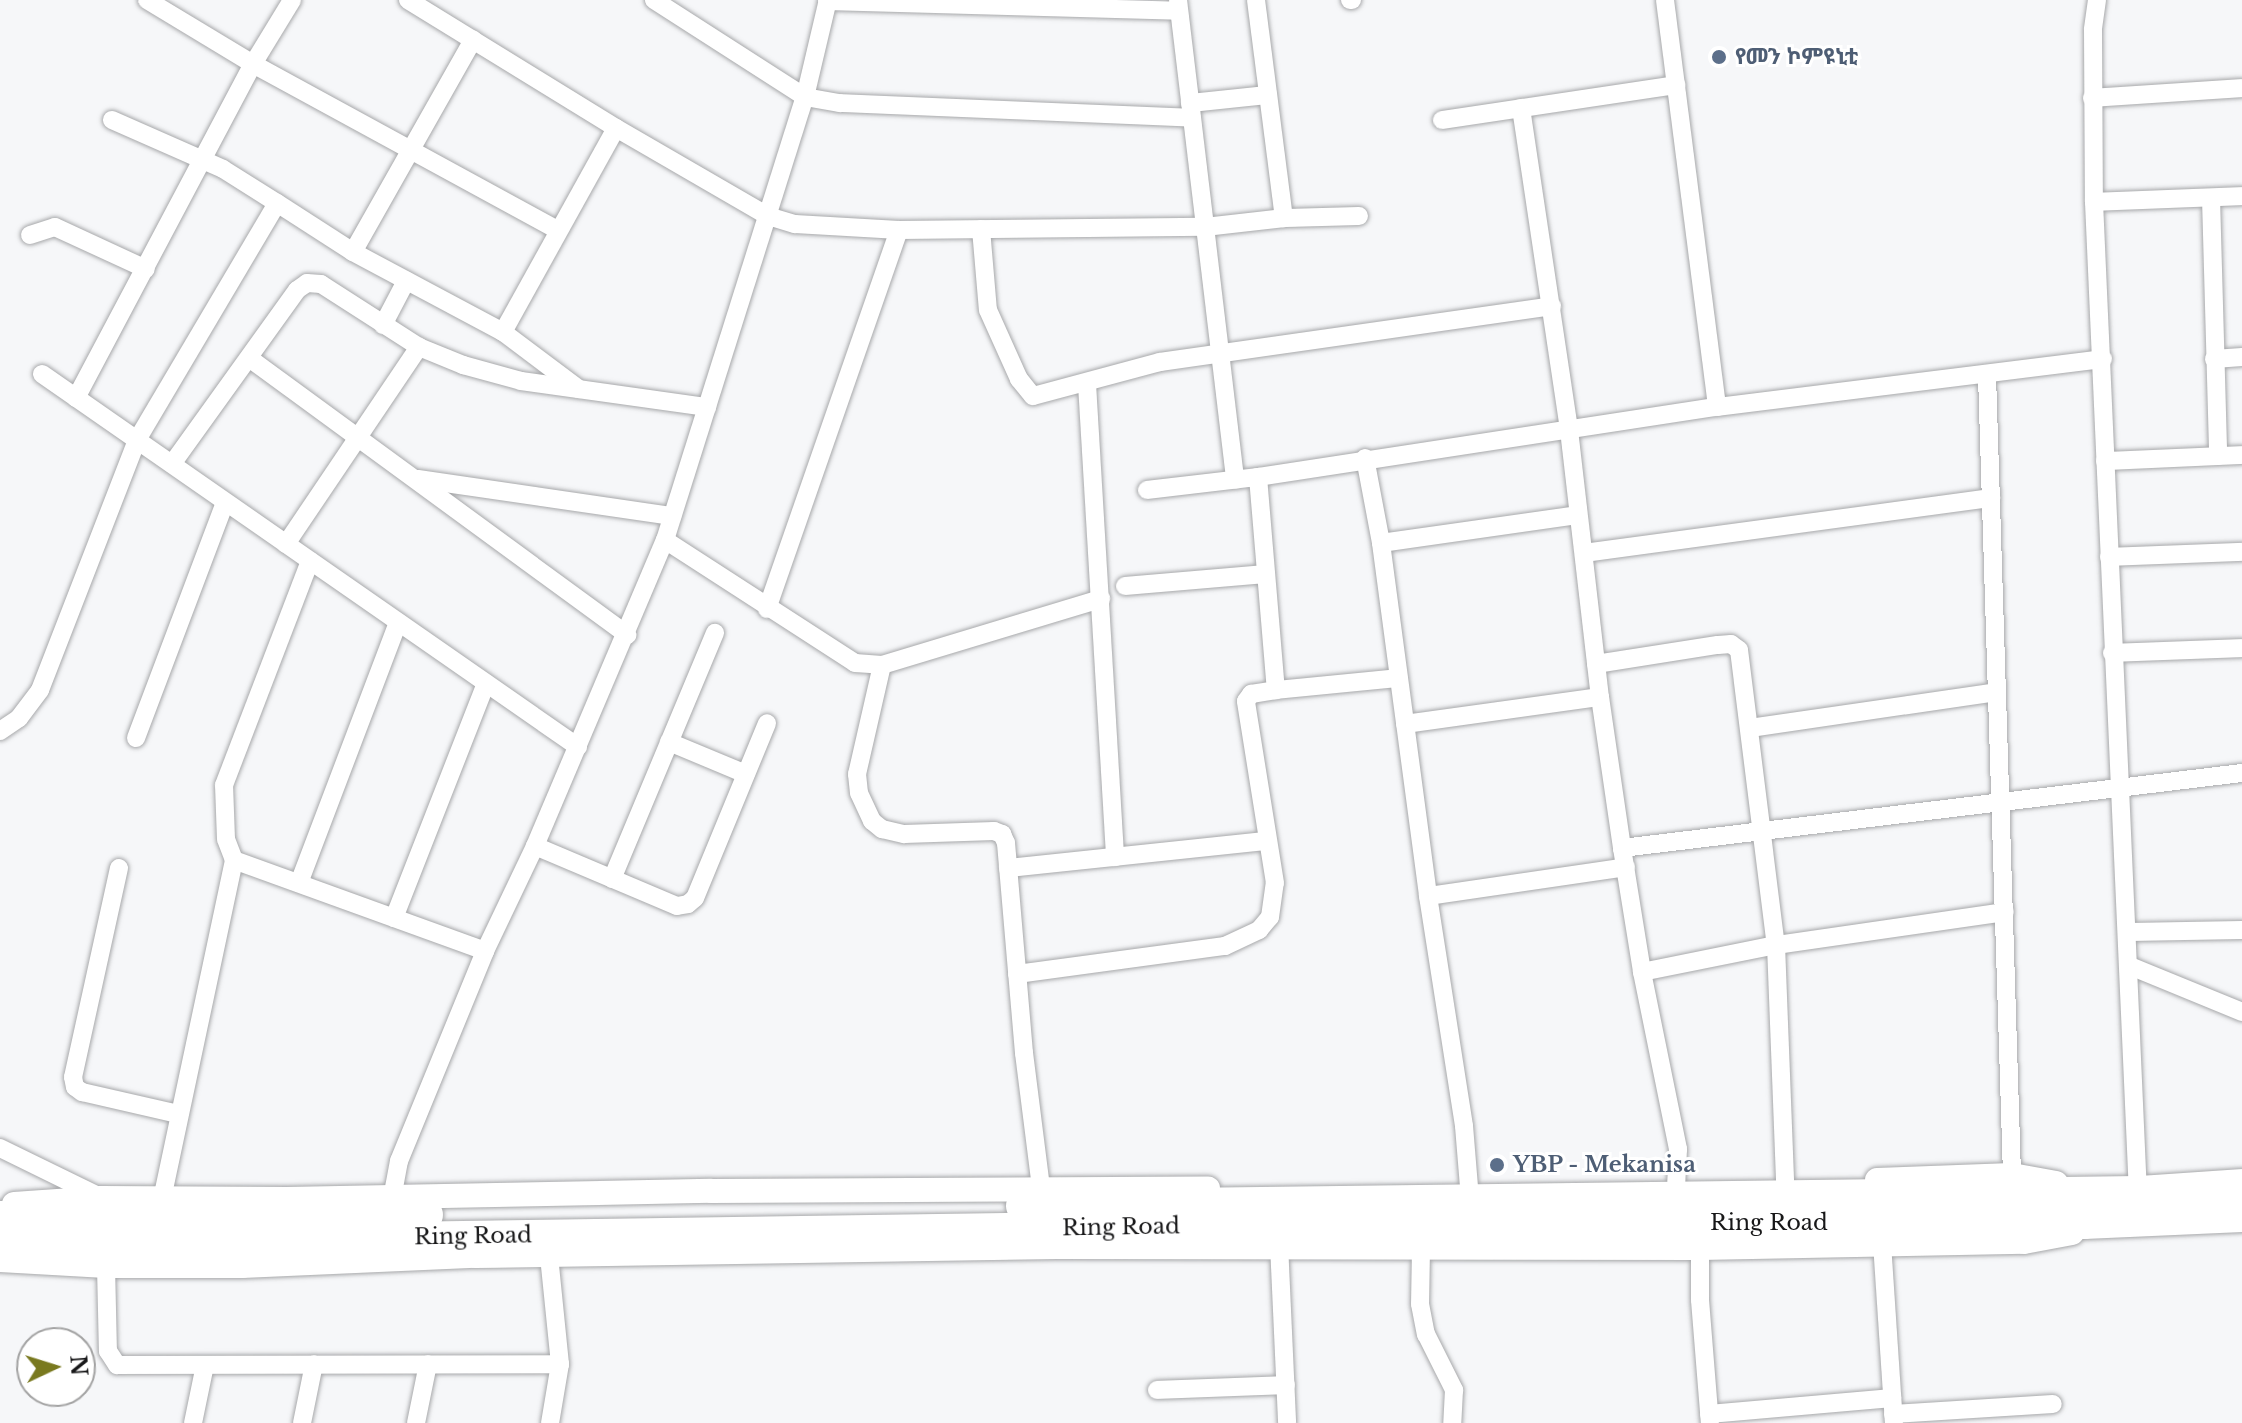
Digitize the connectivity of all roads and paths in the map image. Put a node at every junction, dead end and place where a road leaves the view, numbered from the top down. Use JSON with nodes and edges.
{"nodes":[{"id":1,"x":147,"y":0,"type":"edge"},
{"id":2,"x":292,"y":0,"type":"edge"},
{"id":3,"x":408,"y":0,"type":"edge"},
{"id":4,"x":446,"y":0,"type":"edge"},
{"id":5,"x":654,"y":0,"type":"edge"},
{"id":6,"x":1256,"y":0,"type":"edge"},
{"id":7,"x":1665,"y":0,"type":"edge"},
{"id":8,"x":2097,"y":0,"type":"edge"},
{"id":9,"x":828,"y":1,"type":"edge"},
{"id":10,"x":1179,"y":6,"type":"edge"},
{"id":11,"x":431,"y":14,"type":"junction"},
{"id":12,"x":473,"y":40,"type":"junction"},
{"id":13,"x":253,"y":64,"type":"junction"},
{"id":14,"x":1676,"y":85,"type":"junction"},
{"id":15,"x":2242,"y":88,"type":"edge"},
{"id":16,"x":1268,"y":95,"type":"junction"},
{"id":17,"x":805,"y":97,"type":"junction"},
{"id":18,"x":2092,"y":98,"type":"junction"},
{"id":19,"x":1521,"y":108,"type":"junction"},
{"id":20,"x":1191,"y":111,"type":"junction"},
{"id":21,"x":112,"y":120,"type":"dead end"},
{"id":22,"x":1442,"y":120,"type":"dead end"},
{"id":23,"x":616,"y":128,"type":"junction"},
{"id":24,"x":410,"y":149,"type":"junction"},
{"id":25,"x":201,"y":161,"type":"junction"},
{"id":26,"x":2242,"y":196,"type":"edge"},
{"id":27,"x":2211,"y":198,"type":"junction"},
{"id":28,"x":2094,"y":202,"type":"junction"},
{"id":29,"x":277,"y":203,"type":"junction"},
{"id":30,"x":768,"y":216,"type":"junction"},
{"id":31,"x":1359,"y":216,"type":"dead end"},
{"id":32,"x":1284,"y":218,"type":"junction"},
{"id":33,"x":1205,"y":227,"type":"junction"},
{"id":34,"x":981,"y":229,"type":"junction"},
{"id":35,"x":558,"y":230,"type":"junction"},
{"id":36,"x":899,"y":230,"type":"junction"},
{"id":37,"x":30,"y":235,"type":"dead end"},
{"id":38,"x":353,"y":252,"type":"junction"},
{"id":39,"x":146,"y":269,"type":"junction"},
{"id":40,"x":406,"y":281,"type":"junction"},
{"id":41,"x":1552,"y":306,"type":"junction"},
{"id":42,"x":383,"y":325,"type":"junction"},
{"id":43,"x":503,"y":332,"type":"junction"},
{"id":44,"x":419,"y":347,"type":"junction"},
{"id":45,"x":1220,"y":355,"type":"junction"},
{"id":46,"x":2242,"y":357,"type":"edge"},
{"id":47,"x":249,"y":358,"type":"junction"},
{"id":48,"x":2103,"y":359,"type":"junction"},
{"id":49,"x":2214,"y":359,"type":"junction"},
{"id":50,"x":42,"y":374,"type":"dead end"},
{"id":51,"x":1987,"y":375,"type":"junction"},
{"id":52,"x":1087,"y":384,"type":"junction"},
{"id":53,"x":579,"y":389,"type":"junction"},
{"id":54,"x":76,"y":398,"type":"junction"},
{"id":55,"x":707,"y":407,"type":"junction"},
{"id":56,"x":1717,"y":407,"type":"junction"},
{"id":57,"x":1569,"y":430,"type":"junction"},
{"id":58,"x":357,"y":438,"type":"junction"},
{"id":59,"x":137,"y":440,"type":"junction"},
{"id":60,"x":2242,"y":455,"type":"edge"},
{"id":61,"x":2218,"y":456,"type":"junction"},
{"id":62,"x":1365,"y":458,"type":"junction"},
{"id":63,"x":2105,"y":461,"type":"junction"},
{"id":64,"x":172,"y":464,"type":"junction"},
{"id":65,"x":1258,"y":477,"type":"junction"},
{"id":66,"x":413,"y":478,"type":"junction"},
{"id":67,"x":1235,"y":480,"type":"junction"},
{"id":68,"x":1147,"y":490,"type":"dead end"},
{"id":69,"x":1991,"y":498,"type":"junction"},
{"id":70,"x":225,"y":502,"type":"junction"},
{"id":71,"x":1577,"y":515,"type":"junction"},
{"id":72,"x":672,"y":516,"type":"junction"},
{"id":73,"x":665,"y":540,"type":"junction"},
{"id":74,"x":1381,"y":543,"type":"junction"},
{"id":75,"x":286,"y":544,"type":"junction"},
{"id":76,"x":2242,"y":552,"type":"edge"},
{"id":77,"x":1584,"y":553,"type":"junction"},
{"id":78,"x":2109,"y":557,"type":"junction"},
{"id":79,"x":310,"y":561,"type":"junction"},
{"id":80,"x":1265,"y":574,"type":"junction"},
{"id":81,"x":1125,"y":586,"type":"dead end"},
{"id":82,"x":1101,"y":599,"type":"junction"},
{"id":83,"x":767,"y":609,"type":"junction"},
{"id":84,"x":398,"y":622,"type":"junction"},
{"id":85,"x":715,"y":633,"type":"dead end"},
{"id":86,"x":627,"y":635,"type":"junction"},
{"id":87,"x":2242,"y":648,"type":"edge"},
{"id":88,"x":2112,"y":653,"type":"junction"},
{"id":89,"x":1596,"y":664,"type":"junction"},
{"id":90,"x":882,"y":665,"type":"junction"},
{"id":91,"x":1398,"y":678,"type":"junction"},
{"id":92,"x":486,"y":683,"type":"junction"},
{"id":93,"x":1276,"y":690,"type":"junction"},
{"id":94,"x":1996,"y":692,"type":"junction"},
{"id":95,"x":1600,"y":697,"type":"junction"},
{"id":96,"x":767,"y":723,"type":"dead end"},
{"id":97,"x":1405,"y":724,"type":"junction"},
{"id":98,"x":1750,"y":728,"type":"junction"},
{"id":99,"x":0,"y":731,"type":"edge"},
{"id":100,"x":136,"y":738,"type":"dead end"},
{"id":101,"x":669,"y":742,"type":"junction"},
{"id":102,"x":578,"y":747,"type":"junction"},
{"id":103,"x":2242,"y":773,"type":"edge"},
{"id":104,"x":746,"y":774,"type":"junction"},
{"id":105,"x":2119,"y":787,"type":"junction"},
{"id":106,"x":2003,"y":803,"type":"junction"},
{"id":107,"x":1762,"y":832,"type":"junction"},
{"id":108,"x":1266,"y":841,"type":"junction"},
{"id":109,"x":535,"y":846,"type":"junction"},
{"id":110,"x":1622,"y":848,"type":"junction"},
{"id":111,"x":1115,"y":857,"type":"junction"},
{"id":112,"x":234,"y":860,"type":"junction"},
{"id":113,"x":1626,"y":867,"type":"junction"},
{"id":114,"x":119,"y":868,"type":"dead end"},
{"id":115,"x":1008,"y":868,"type":"junction"},
{"id":116,"x":612,"y":879,"type":"junction"},
{"id":117,"x":299,"y":883,"type":"junction"},
{"id":118,"x":1428,"y":896,"type":"junction"},
{"id":119,"x":2005,"y":912,"type":"junction"},
{"id":120,"x":394,"y":918,"type":"junction"},
{"id":121,"x":2242,"y":930,"type":"edge"},
{"id":122,"x":2129,"y":932,"type":"junction"},
{"id":123,"x":1776,"y":945,"type":"junction"},
{"id":124,"x":485,"y":951,"type":"junction"},
{"id":125,"x":2130,"y":966,"type":"junction"},
{"id":126,"x":1642,"y":972,"type":"junction"},
{"id":127,"x":1017,"y":974,"type":"junction"},
{"id":128,"x":2242,"y":1012,"type":"edge"},
{"id":129,"x":178,"y":1114,"type":"junction"},
{"id":130,"x":0,"y":1148,"type":"edge"},
{"id":131,"x":2012,"y":1175,"type":"junction"},
{"id":132,"x":1785,"y":1181,"type":"junction"},
{"id":133,"x":1676,"y":1182,"type":"junction"},
{"id":134,"x":2242,"y":1185,"type":"edge"},
{"id":135,"x":1469,"y":1187,"type":"junction"},
{"id":136,"x":1041,"y":1188,"type":"junction"},
{"id":137,"x":2138,"y":1192,"type":"junction"},
{"id":138,"x":2105,"y":1193,"type":"junction"},
{"id":139,"x":101,"y":1198,"type":"junction"},
{"id":140,"x":162,"y":1199,"type":"junction"},
{"id":141,"x":0,"y":1206,"type":"edge"},
{"id":142,"x":2242,"y":1216,"type":"edge"},
{"id":143,"x":0,"y":1217,"type":"edge"},
{"id":144,"x":2118,"y":1222,"type":"junction"},
{"id":145,"x":392,"y":1227,"type":"junction"},
{"id":146,"x":1882,"y":1243,"type":"junction"},
{"id":147,"x":0,"y":1244,"type":"edge"},
{"id":148,"x":1279,"y":1244,"type":"junction"},
{"id":149,"x":1700,"y":1248,"type":"junction"},
{"id":150,"x":1421,"y":1249,"type":"junction"},
{"id":151,"x":549,"y":1256,"type":"junction"},
{"id":152,"x":0,"y":1260,"type":"edge"},
{"id":153,"x":106,"y":1266,"type":"junction"},
{"id":154,"x":314,"y":1364,"type":"junction"},
{"id":155,"x":428,"y":1364,"type":"junction"},
{"id":156,"x":560,"y":1364,"type":"junction"},
{"id":157,"x":205,"y":1365,"type":"junction"},
{"id":158,"x":1286,"y":1385,"type":"junction"},
{"id":159,"x":1157,"y":1390,"type":"dead end"},
{"id":160,"x":2053,"y":1404,"type":"dead end"},
{"id":161,"x":1893,"y":1412,"type":"edge"},
{"id":162,"x":1710,"y":1418,"type":"edge"},
{"id":163,"x":193,"y":1423,"type":"edge"},
{"id":164,"x":302,"y":1423,"type":"edge"},
{"id":165,"x":416,"y":1423,"type":"edge"},
{"id":166,"x":550,"y":1423,"type":"edge"},
{"id":167,"x":1287,"y":1423,"type":"edge"},
{"id":168,"x":1452,"y":1423,"type":"edge"}],
"edges":[{"from":1,"to":13,"type":"street"},
{"from":2,"to":13,"type":"street"},
{"from":3,"to":11,"type":"street"},
{"from":4,"to":11,"type":"street"},
{"from":5,"to":17,"type":"street"},
{"from":6,"to":16,"type":"street"},
{"from":7,"to":14,"type":"street"},
{"from":8,"to":18,"type":"street"},
{"from":9,"to":10,"type":"street"},
{"from":9,"to":17,"type":"street"},
{"from":10,"to":20,"type":"street"},
{"from":11,"to":12,"type":"street"},
{"from":12,"to":23,"type":"street"},
{"from":12,"to":24,"type":"street"},
{"from":13,"to":24,"type":"street"},
{"from":13,"to":25,"type":"street"},
{"from":14,"to":19,"type":"street"},
{"from":14,"to":56,"type":"street"},
{"from":15,"to":18,"type":"street"},
{"from":16,"to":20,"type":"street"},
{"from":16,"to":32,"type":"street"},
{"from":17,"to":20,"type":"street"},
{"from":17,"to":30,"type":"street"},
{"from":18,"to":28,"type":"street"},
{"from":19,"to":22,"type":"street"},
{"from":19,"to":41,"type":"street"},
{"from":20,"to":33,"type":"street"},
{"from":21,"to":25,"type":"street"},
{"from":23,"to":30,"type":"street"},
{"from":23,"to":35,"type":"street"},
{"from":24,"to":35,"type":"street"},
{"from":24,"to":38,"type":"street"},
{"from":25,"to":29,"type":"street"},
{"from":25,"to":39,"type":"street"},
{"from":26,"to":27,"type":"street"},
{"from":27,"to":28,"type":"street"},
{"from":27,"to":49,"type":"street"},
{"from":28,"to":48,"type":"street"},
{"from":29,"to":38,"type":"street"},
{"from":29,"to":59,"type":"street"},
{"from":30,"to":36,"type":"street"},
{"from":30,"to":55,"type":"street"},
{"from":31,"to":32,"type":"street"},
{"from":32,"to":33,"type":"street"},
{"from":33,"to":34,"type":"street"},
{"from":33,"to":45,"type":"street"},
{"from":34,"to":36,"type":"street"},
{"from":34,"to":52,"type":"street"},
{"from":35,"to":43,"type":"street"},
{"from":36,"to":83,"type":"street"},
{"from":37,"to":39,"type":"street"},
{"from":38,"to":40,"type":"street"},
{"from":39,"to":54,"type":"street"},
{"from":40,"to":42,"type":"street"},
{"from":40,"to":43,"type":"street"},
{"from":41,"to":45,"type":"street"},
{"from":41,"to":57,"type":"street"},
{"from":42,"to":44,"type":"street"},
{"from":42,"to":47,"type":"street"},
{"from":43,"to":53,"type":"street"},
{"from":44,"to":53,"type":"street"},
{"from":44,"to":58,"type":"street"},
{"from":45,"to":52,"type":"street"},
{"from":45,"to":67,"type":"street"},
{"from":46,"to":49,"type":"street"},
{"from":47,"to":58,"type":"street"},
{"from":47,"to":64,"type":"street"},
{"from":48,"to":51,"type":"street"},
{"from":48,"to":63,"type":"street"},
{"from":49,"to":61,"type":"street"},
{"from":50,"to":54,"type":"street"},
{"from":51,"to":56,"type":"street"},
{"from":51,"to":69,"type":"street"},
{"from":52,"to":82,"type":"street"},
{"from":53,"to":55,"type":"street"},
{"from":54,"to":59,"type":"street"},
{"from":55,"to":72,"type":"street"},
{"from":56,"to":57,"type":"street"},
{"from":57,"to":62,"type":"street"},
{"from":57,"to":71,"type":"street"},
{"from":58,"to":66,"type":"street"},
{"from":58,"to":75,"type":"street"},
{"from":59,"to":64,"type":"street"},
{"from":59,"to":99,"type":"street"},
{"from":60,"to":61,"type":"street"},
{"from":61,"to":63,"type":"street"},
{"from":62,"to":65,"type":"street"},
{"from":62,"to":74,"type":"street"},
{"from":63,"to":78,"type":"street"},
{"from":64,"to":70,"type":"street"},
{"from":65,"to":67,"type":"street"},
{"from":65,"to":80,"type":"street"},
{"from":66,"to":72,"type":"street"},
{"from":66,"to":86,"type":"street"},
{"from":67,"to":68,"type":"street"},
{"from":69,"to":77,"type":"street"},
{"from":69,"to":94,"type":"street"},
{"from":70,"to":75,"type":"street"},
{"from":70,"to":100,"type":"street"},
{"from":71,"to":74,"type":"street"},
{"from":71,"to":77,"type":"street"},
{"from":72,"to":73,"type":"street"},
{"from":73,"to":83,"type":"street"},
{"from":73,"to":86,"type":"street"},
{"from":74,"to":91,"type":"street"},
{"from":75,"to":79,"type":"street"},
{"from":76,"to":78,"type":"street"},
{"from":77,"to":89,"type":"street"},
{"from":78,"to":88,"type":"street"},
{"from":79,"to":84,"type":"street"},
{"from":79,"to":112,"type":"street"},
{"from":80,"to":81,"type":"street"},
{"from":80,"to":93,"type":"street"},
{"from":82,"to":90,"type":"street"},
{"from":82,"to":111,"type":"street"},
{"from":83,"to":90,"type":"street"},
{"from":84,"to":92,"type":"street"},
{"from":84,"to":117,"type":"street"},
{"from":85,"to":101,"type":"street"},
{"from":86,"to":102,"type":"street"},
{"from":87,"to":88,"type":"street"},
{"from":88,"to":105,"type":"street"},
{"from":89,"to":95,"type":"street"},
{"from":89,"to":98,"type":"street"},
{"from":90,"to":115,"type":"street"},
{"from":91,"to":93,"type":"street"},
{"from":91,"to":97,"type":"street"},
{"from":92,"to":102,"type":"street"},
{"from":92,"to":120,"type":"street"},
{"from":93,"to":108,"type":"street"},
{"from":94,"to":98,"type":"street"},
{"from":94,"to":106,"type":"street"},
{"from":95,"to":97,"type":"street"},
{"from":95,"to":110,"type":"street"},
{"from":96,"to":104,"type":"street"},
{"from":97,"to":118,"type":"street"},
{"from":98,"to":107,"type":"street"},
{"from":101,"to":104,"type":"street"},
{"from":101,"to":116,"type":"street"},
{"from":102,"to":109,"type":"street"},
{"from":103,"to":105,"type":"street"},
{"from":104,"to":116,"type":"street"},
{"from":105,"to":106,"type":"street"},
{"from":105,"to":122,"type":"street"},
{"from":106,"to":107,"type":"street"},
{"from":106,"to":119,"type":"street"},
{"from":107,"to":110,"type":"street"},
{"from":107,"to":123,"type":"street"},
{"from":108,"to":111,"type":"street"},
{"from":108,"to":127,"type":"street"},
{"from":109,"to":116,"type":"street"},
{"from":109,"to":124,"type":"street"},
{"from":110,"to":113,"type":"street"},
{"from":111,"to":115,"type":"street"},
{"from":112,"to":117,"type":"street"},
{"from":112,"to":129,"type":"street"},
{"from":113,"to":118,"type":"street"},
{"from":113,"to":126,"type":"street"},
{"from":114,"to":129,"type":"street"},
{"from":115,"to":127,"type":"street"},
{"from":117,"to":120,"type":"street"},
{"from":118,"to":135,"type":"street"},
{"from":119,"to":123,"type":"street"},
{"from":119,"to":131,"type":"street"},
{"from":120,"to":124,"type":"street"},
{"from":121,"to":122,"type":"street"},
{"from":122,"to":125,"type":"street"},
{"from":123,"to":126,"type":"street"},
{"from":123,"to":132,"type":"street"},
{"from":124,"to":145,"type":"street"},
{"from":125,"to":128,"type":"street"},
{"from":125,"to":137,"type":"street"},
{"from":126,"to":133,"type":"street"},
{"from":127,"to":136,"type":"street"},
{"from":129,"to":140,"type":"street"},
{"from":130,"to":139,"type":"street"},
{"from":131,"to":132,"type":"street"},
{"from":131,"to":138,"type":"street"},
{"from":132,"to":133,"type":"street"},
{"from":133,"to":135,"type":"street"},
{"from":134,"to":137,"type":"highway","name":"Ring Road"},
{"from":135,"to":136,"type":"street"},
{"from":136,"to":145,"type":"street"},
{"from":137,"to":138,"type":"highway","name":"Ring Road"},
{"from":138,"to":145,"type":"highway","name":"Ring Road"},
{"from":139,"to":140,"type":"street"},
{"from":139,"to":141,"type":"street"},
{"from":140,"to":145,"type":"street"},
{"from":142,"to":144,"type":"highway","name":"Ring Road"},
{"from":143,"to":145,"type":"highway","name":"Ring Road"},
{"from":144,"to":145,"type":"highway","name":"Ring Road"},
{"from":144,"to":146,"type":"street"},
{"from":145,"to":147,"type":"highway","name":"Ring Road"},
{"from":145,"to":151,"type":"street"},
{"from":145,"to":153,"type":"street"},
{"from":146,"to":149,"type":"street"},
{"from":146,"to":161,"type":"street"},
{"from":148,"to":150,"type":"street"},
{"from":148,"to":151,"type":"street"},
{"from":148,"to":158,"type":"street"},
{"from":149,"to":150,"type":"street"},
{"from":149,"to":162,"type":"street"},
{"from":150,"to":168,"type":"street"},
{"from":151,"to":156,"type":"street"},
{"from":152,"to":153,"type":"street"},
{"from":153,"to":157,"type":"street"},
{"from":154,"to":155,"type":"street"},
{"from":154,"to":157,"type":"street"},
{"from":154,"to":164,"type":"street"},
{"from":155,"to":156,"type":"street"},
{"from":155,"to":165,"type":"street"},
{"from":156,"to":166,"type":"street"},
{"from":157,"to":163,"type":"street"},
{"from":158,"to":159,"type":"street"},
{"from":158,"to":167,"type":"street"},
{"from":160,"to":161,"type":"street"},
{"from":161,"to":162,"type":"street"}]}
